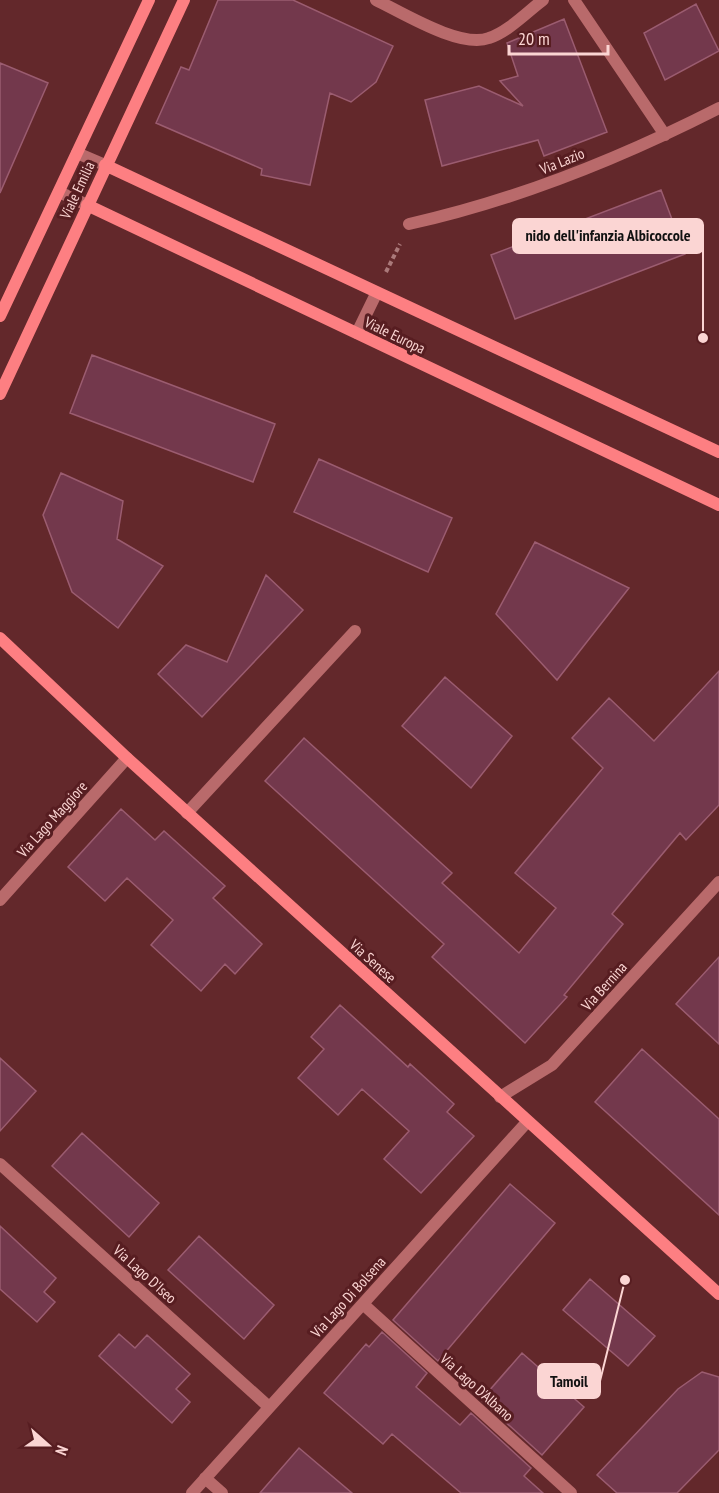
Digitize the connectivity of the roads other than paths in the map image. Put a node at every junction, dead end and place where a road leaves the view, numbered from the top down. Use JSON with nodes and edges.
{"nodes":[{"id":1,"x":149,"y":0,"type":"edge"},
{"id":2,"x":184,"y":0,"type":"edge"},
{"id":3,"x":376,"y":0,"type":"edge"},
{"id":4,"x":543,"y":0,"type":"edge"},
{"id":5,"x":574,"y":0,"type":"edge"},
{"id":6,"x":719,"y":108,"type":"edge"},
{"id":7,"x":665,"y":135,"type":"junction"},
{"id":8,"x":77,"y":153,"type":"junction"},
{"id":9,"x":105,"y":165,"type":"junction"},
{"id":10,"x":59,"y":192,"type":"junction"},
{"id":11,"x":87,"y":205,"type":"junction"},
{"id":12,"x":409,"y":224,"type":"road end"},
{"id":13,"x":376,"y":294,"type":"junction"},
{"id":14,"x":0,"y":316,"type":"edge"},
{"id":15,"x":357,"y":333,"type":"junction"},
{"id":16,"x":0,"y":394,"type":"edge"},
{"id":17,"x":719,"y":452,"type":"edge"},
{"id":18,"x":719,"y":505,"type":"edge"},
{"id":19,"x":355,"y":631,"type":"dead end"},
{"id":20,"x":0,"y":632,"type":"edge"},
{"id":21,"x":5,"y":642,"type":"edge"},
{"id":22,"x":127,"y":758,"type":"junction"},
{"id":23,"x":187,"y":813,"type":"junction"},
{"id":24,"x":719,"y":882,"type":"edge"},
{"id":25,"x":0,"y":900,"type":"edge"},
{"id":26,"x":500,"y":1097,"type":"junction"},
{"id":27,"x":527,"y":1122,"type":"junction"},
{"id":28,"x":0,"y":1164,"type":"edge"},
{"id":29,"x":719,"y":1294,"type":"edge"},
{"id":30,"x":363,"y":1304,"type":"junction"},
{"id":31,"x":269,"y":1407,"type":"junction"},
{"id":32,"x":205,"y":1478,"type":"junction"},
{"id":33,"x":192,"y":1493,"type":"edge"},
{"id":34,"x":222,"y":1493,"type":"edge"},
{"id":35,"x":571,"y":1493,"type":"edge"}],
"edges":[{"from":1,"to":8,"type":"street","name":"Viale Emilia"},
{"from":2,"to":9,"type":"street","name":"Viale Emilia"},
{"from":3,"to":4,"type":"street"},
{"from":5,"to":7,"type":"street"},
{"from":6,"to":7,"type":"street","name":"Via Lazio"},
{"from":7,"to":12,"type":"street","name":"Via Lazio"},
{"from":8,"to":9,"type":"street","name":"Viale Europa"},
{"from":8,"to":10,"type":"street","name":"Viale Emilia"},
{"from":9,"to":11,"type":"street","name":"Viale Emilia"},
{"from":9,"to":13,"type":"street","name":"Viale Europa"},
{"from":10,"to":11,"type":"street","name":"Viale Europa"},
{"from":10,"to":14,"type":"street","name":"Viale Emilia"},
{"from":11,"to":15,"type":"street","name":"Viale Europa"},
{"from":11,"to":16,"type":"street","name":"Viale Emilia"},
{"from":13,"to":15,"type":"street"},
{"from":13,"to":17,"type":"street","name":"Viale Europa"},
{"from":15,"to":18,"type":"street","name":"Viale Europa"},
{"from":19,"to":23,"type":"street"},
{"from":20,"to":21,"type":"street","name":"Via Senese"},
{"from":21,"to":22,"type":"street","name":"Via Senese"},
{"from":22,"to":23,"type":"street","name":"Via Senese"},
{"from":22,"to":25,"type":"street","name":"Via Lago Maggiore"},
{"from":23,"to":26,"type":"street","name":"Via Senese"},
{"from":24,"to":26,"type":"street","name":"Via Bernina"},
{"from":26,"to":27,"type":"street","name":"Via Senese"},
{"from":27,"to":29,"type":"street","name":"Via Senese"},
{"from":27,"to":30,"type":"street","name":"Via Lago Di Bolsena"},
{"from":28,"to":31,"type":"street","name":"Via Lago D'Iseo"},
{"from":30,"to":31,"type":"street","name":"Via Lago Di Bolsena"},
{"from":30,"to":35,"type":"street","name":"Via Lago D'Albano"},
{"from":31,"to":32,"type":"street","name":"Via Lago Di Bolsena"},
{"from":32,"to":33,"type":"street","name":"Via Lago Di Bolsena"},
{"from":32,"to":34,"type":"street"}]}
